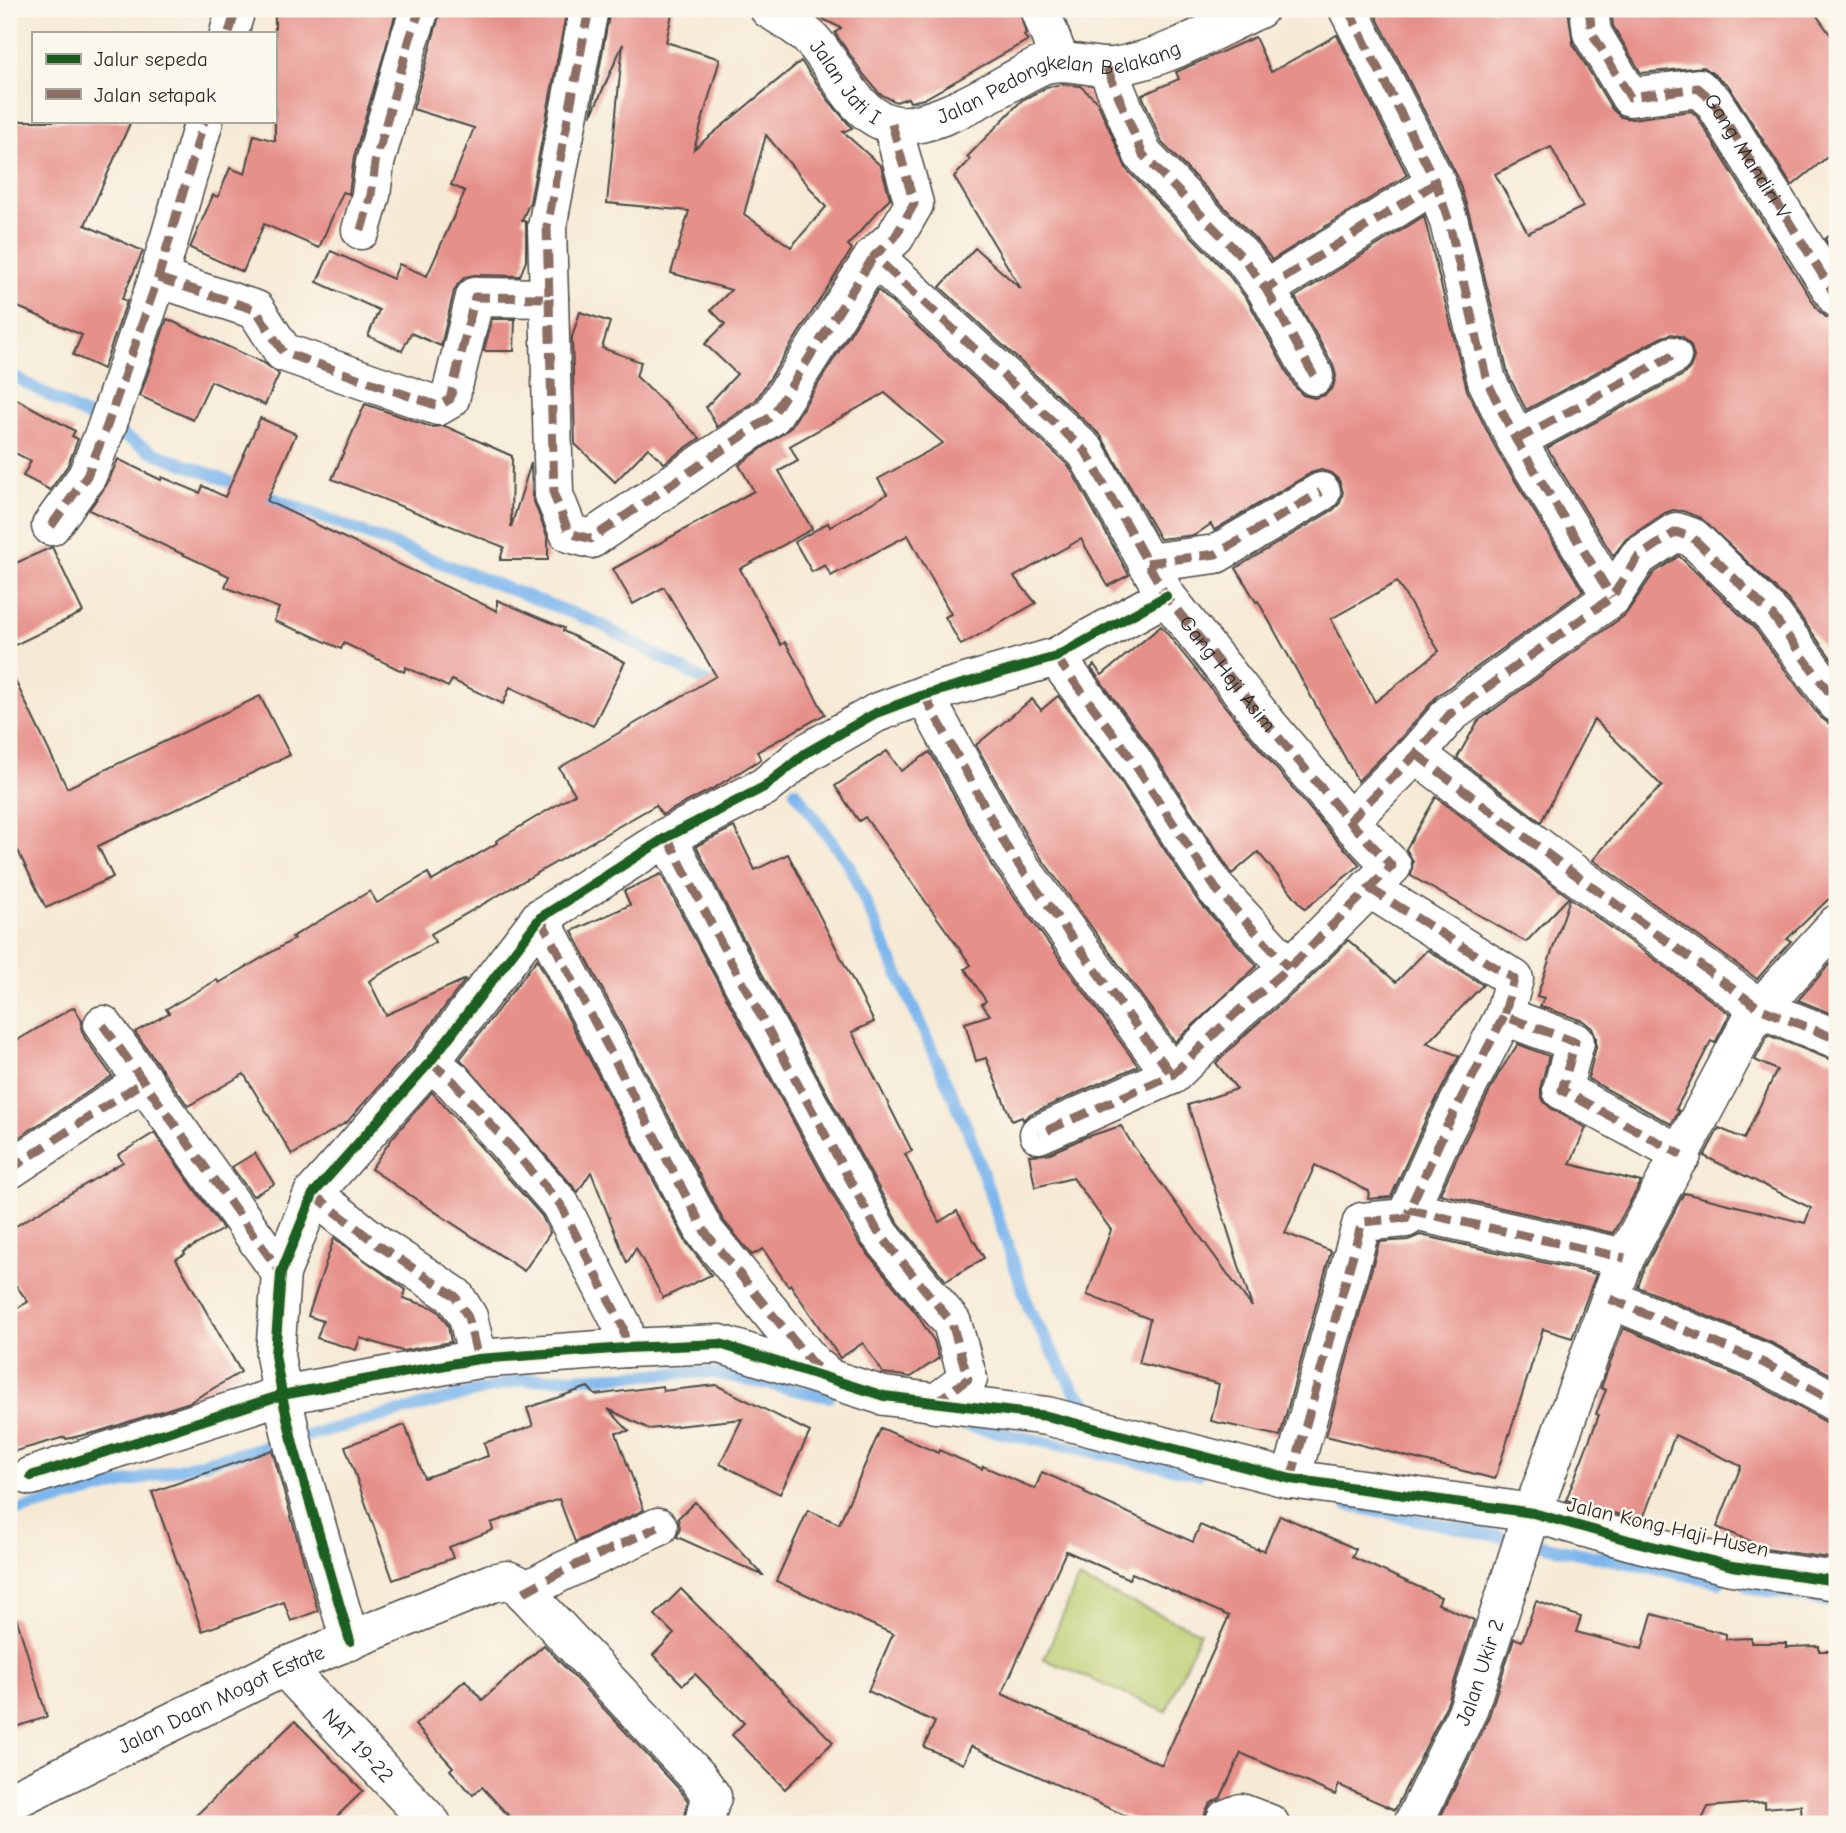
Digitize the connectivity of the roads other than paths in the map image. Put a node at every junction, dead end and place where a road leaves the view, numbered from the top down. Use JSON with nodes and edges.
{"nodes":[{"id":1,"x":236,"y":9,"type":"edge"},
{"id":2,"x":421,"y":9,"type":"edge"},
{"id":3,"x":589,"y":9,"type":"edge"},
{"id":4,"x":769,"y":9,"type":"edge"},
{"id":5,"x":1040,"y":9,"type":"edge"},
{"id":6,"x":1259,"y":9,"type":"edge"},
{"id":7,"x":1348,"y":9,"type":"edge"},
{"id":8,"x":1589,"y":9,"type":"edge"},
{"id":9,"x":229,"y":32,"type":"edge"},
{"id":10,"x":1060,"y":62,"type":"junction"},
{"id":11,"x":1107,"y":68,"type":"junction"},
{"id":12,"x":204,"y":122,"type":"edge"},
{"id":13,"x":892,"y":124,"type":"junction"},
{"id":14,"x":1436,"y":183,"type":"junction"},
{"id":15,"x":361,"y":230,"type":"dead end"},
{"id":16,"x":874,"y":256,"type":"junction"},
{"id":17,"x":158,"y":278,"type":"junction"},
{"id":18,"x":1266,"y":289,"type":"junction"},
{"id":19,"x":549,"y":298,"type":"junction"},
{"id":20,"x":1837,"y":298,"type":"edge"},
{"id":21,"x":1672,"y":356,"type":"dead end"},
{"id":22,"x":1314,"y":376,"type":"dead end"},
{"id":23,"x":1516,"y":440,"type":"junction"},
{"id":24,"x":1321,"y":492,"type":"dead end"},
{"id":25,"x":51,"y":526,"type":"dead end"},
{"id":26,"x":1147,"y":563,"type":"junction"},
{"id":27,"x":1166,"y":596,"type":"junction"},
{"id":28,"x":1612,"y":597,"type":"junction"},
{"id":29,"x":1056,"y":657,"type":"junction"},
{"id":30,"x":924,"y":695,"type":"junction"},
{"id":31,"x":1837,"y":703,"type":"edge"},
{"id":32,"x":1416,"y":754,"type":"junction"},
{"id":33,"x":1349,"y":821,"type":"junction"},
{"id":34,"x":667,"y":837,"type":"junction"},
{"id":35,"x":1369,"y":888,"type":"junction"},
{"id":36,"x":540,"y":918,"type":"junction"},
{"id":37,"x":1837,"y":924,"type":"edge"},
{"id":38,"x":1289,"y":968,"type":"junction"},
{"id":39,"x":1759,"y":1008,"type":"junction"},
{"id":40,"x":1503,"y":1016,"type":"junction"},
{"id":41,"x":103,"y":1025,"type":"dead end"},
{"id":42,"x":1837,"y":1039,"type":"edge"},
{"id":43,"x":430,"y":1062,"type":"junction"},
{"id":44,"x":1172,"y":1075,"type":"junction"},
{"id":45,"x":144,"y":1081,"type":"junction"},
{"id":46,"x":1039,"y":1134,"type":"dead end"},
{"id":47,"x":1682,"y":1155,"type":"junction"},
{"id":48,"x":9,"y":1170,"type":"edge"},
{"id":49,"x":313,"y":1194,"type":"junction"},
{"id":50,"x":1409,"y":1210,"type":"junction"},
{"id":51,"x":1625,"y":1258,"type":"junction"},
{"id":52,"x":281,"y":1273,"type":"junction"},
{"id":53,"x":1610,"y":1299,"type":"junction"},
{"id":54,"x":626,"y":1348,"type":"junction"},
{"id":55,"x":478,"y":1359,"type":"junction"},
{"id":56,"x":831,"y":1380,"type":"junction"},
{"id":57,"x":282,"y":1398,"type":"junction"},
{"id":58,"x":934,"y":1404,"type":"junction"},
{"id":59,"x":1837,"y":1404,"type":"edge"},
{"id":60,"x":31,"y":1476,"type":"dead end"},
{"id":61,"x":1291,"y":1479,"type":"junction"},
{"id":62,"x":1531,"y":1518,"type":"junction"},
{"id":63,"x":658,"y":1527,"type":"dead end"},
{"id":64,"x":1837,"y":1581,"type":"edge"},
{"id":65,"x":521,"y":1588,"type":"junction"},
{"id":66,"x":350,"y":1641,"type":"junction"},
{"id":67,"x":284,"y":1667,"type":"junction"},
{"id":68,"x":9,"y":1802,"type":"edge"},
{"id":69,"x":432,"y":1824,"type":"edge"},
{"id":70,"x":703,"y":1824,"type":"edge"},
{"id":71,"x":1224,"y":1824,"type":"edge"},
{"id":72,"x":1270,"y":1824,"type":"edge"},
{"id":73,"x":1413,"y":1824,"type":"edge"}],
"edges":[{"from":1,"to":9,"type":"street"},
{"from":2,"to":15,"type":"street"},
{"from":3,"to":19,"type":"street"},
{"from":4,"to":13,"type":"street","name":"Jalan Jati I"},
{"from":5,"to":10,"type":"street"},
{"from":6,"to":11,"type":"street","name":"Jalan Pedongkelan Belakang"},
{"from":7,"to":14,"type":"street"},
{"from":8,"to":20,"type":"street","name":"Gang Mandiri V"},
{"from":10,"to":11,"type":"street","name":"Jalan Pedongkelan Belakang"},
{"from":10,"to":13,"type":"street","name":"Jalan Pedongkelan Belakang"},
{"from":11,"to":18,"type":"street"},
{"from":12,"to":17,"type":"street"},
{"from":13,"to":16,"type":"street"},
{"from":14,"to":18,"type":"street"},
{"from":14,"to":23,"type":"street"},
{"from":16,"to":19,"type":"street"},
{"from":16,"to":26,"type":"street","name":"Gang Haji Asim"},
{"from":17,"to":19,"type":"street"},
{"from":17,"to":25,"type":"street"},
{"from":18,"to":22,"type":"street"},
{"from":21,"to":23,"type":"street"},
{"from":23,"to":28,"type":"street"},
{"from":24,"to":26,"type":"street"},
{"from":26,"to":27,"type":"street","name":"Gang Haji Asim"},
{"from":27,"to":29,"type":"street"},
{"from":27,"to":33,"type":"street","name":"Gang Haji Asim"},
{"from":28,"to":31,"type":"street"},
{"from":28,"to":32,"type":"street"},
{"from":29,"to":30,"type":"street"},
{"from":29,"to":38,"type":"street"},
{"from":30,"to":34,"type":"street"},
{"from":30,"to":44,"type":"street"},
{"from":32,"to":33,"type":"street"},
{"from":32,"to":39,"type":"street"},
{"from":33,"to":35,"type":"street","name":"Gang Haji Asim"},
{"from":34,"to":36,"type":"street"},
{"from":34,"to":58,"type":"street"},
{"from":35,"to":38,"type":"street","name":"Gang Haji Asim"},
{"from":35,"to":40,"type":"street"},
{"from":36,"to":43,"type":"street"},
{"from":36,"to":56,"type":"street"},
{"from":37,"to":39,"type":"street","name":"Jalan Ukir 2"},
{"from":38,"to":44,"type":"street","name":"Gang Haji Asim"},
{"from":39,"to":42,"type":"street"},
{"from":39,"to":47,"type":"street","name":"Jalan Ukir 2"},
{"from":40,"to":47,"type":"street"},
{"from":40,"to":50,"type":"street"},
{"from":41,"to":45,"type":"street"},
{"from":43,"to":49,"type":"street"},
{"from":43,"to":54,"type":"street"},
{"from":44,"to":46,"type":"street","name":"Gang Haji Asim"},
{"from":45,"to":48,"type":"street"},
{"from":45,"to":52,"type":"street"},
{"from":47,"to":51,"type":"street","name":"Jalan Ukir 2"},
{"from":49,"to":52,"type":"street"},
{"from":49,"to":55,"type":"street"},
{"from":50,"to":51,"type":"street"},
{"from":50,"to":61,"type":"street"},
{"from":51,"to":53,"type":"street","name":"Jalan Ukir 2"},
{"from":52,"to":57,"type":"street"},
{"from":53,"to":59,"type":"street"},
{"from":53,"to":62,"type":"street","name":"Jalan Ukir 2"},
{"from":54,"to":55,"type":"street","name":"Jalan Kong Haji Husen"},
{"from":54,"to":56,"type":"street","name":"Jalan Kong Haji Husen"},
{"from":55,"to":57,"type":"street","name":"Jalan Kong Haji Husen"},
{"from":56,"to":58,"type":"street","name":"Jalan Kong Haji Husen"},
{"from":57,"to":60,"type":"street","name":"Jalan Kong Haji Husen"},
{"from":57,"to":66,"type":"street"},
{"from":58,"to":61,"type":"street","name":"Jalan Kong Haji Husen"},
{"from":61,"to":62,"type":"street","name":"Jalan Kong Haji Husen"},
{"from":62,"to":64,"type":"street","name":"Jalan Kong Haji Husen"},
{"from":62,"to":73,"type":"street","name":"Jalan Ukir 2"},
{"from":63,"to":65,"type":"street"},
{"from":65,"to":66,"type":"street","name":"Jalan Daan Mogot Estate"},
{"from":65,"to":70,"type":"street"},
{"from":66,"to":67,"type":"street","name":"Jalan Daan Mogot Estate"},
{"from":67,"to":68,"type":"street","name":"Jalan Daan Mogot Estate"},
{"from":67,"to":69,"type":"street","name":"NAT 19-22"},
{"from":71,"to":72,"type":"street"}]}
